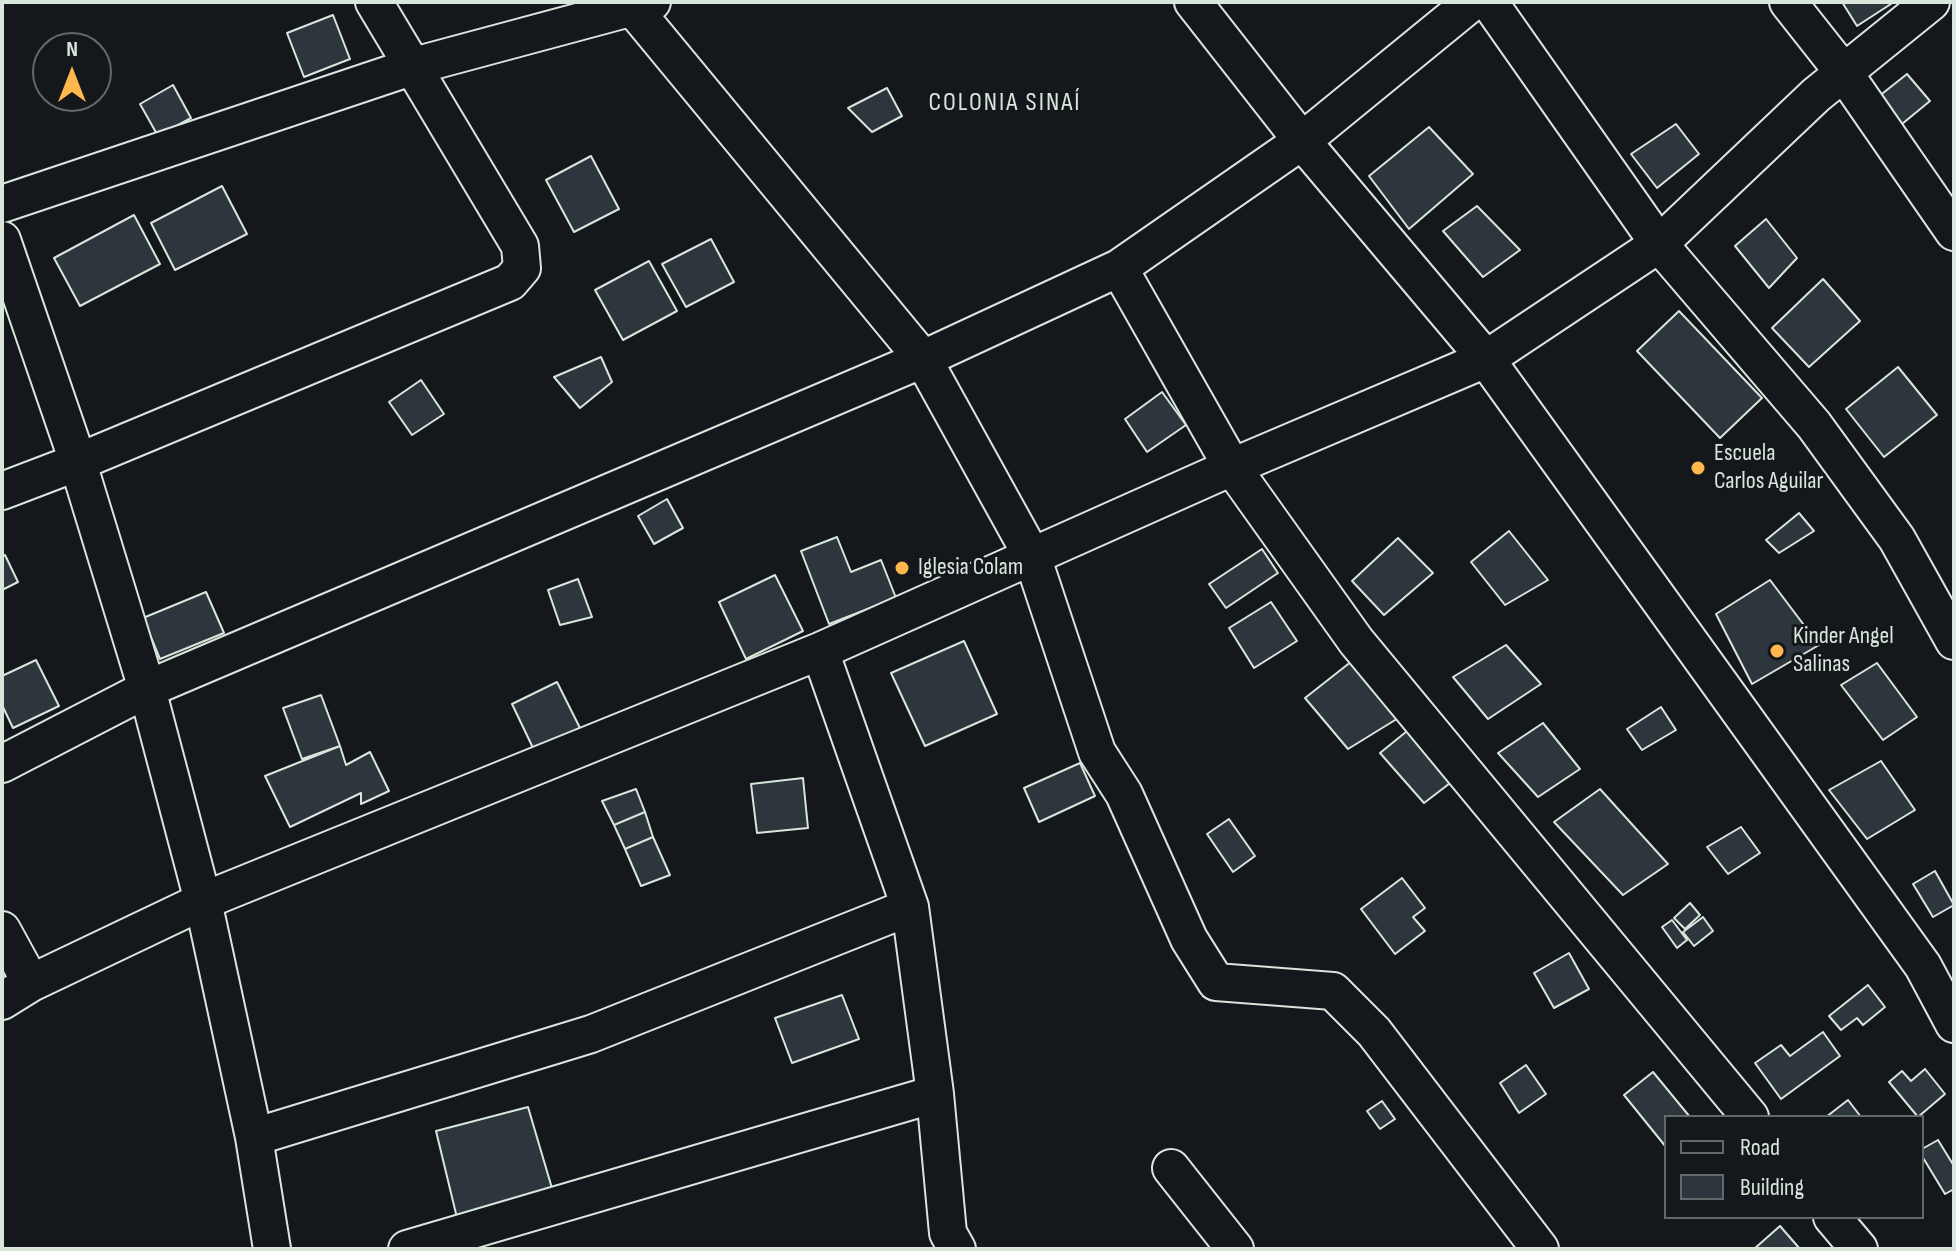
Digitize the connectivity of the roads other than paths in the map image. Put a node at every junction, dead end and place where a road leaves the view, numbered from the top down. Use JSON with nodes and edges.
{"nodes":[{"id":1,"x":374,"y":2,"type":"edge"},
{"id":2,"x":1193,"y":2,"type":"edge"},
{"id":3,"x":1472,"y":2,"type":"edge"},
{"id":4,"x":1489,"y":2,"type":"edge"},
{"id":5,"x":1788,"y":2,"type":"edge"},
{"id":6,"x":1931,"y":2,"type":"edge"},
{"id":7,"x":637,"y":4,"type":"edge"},
{"id":8,"x":414,"y":66,"type":"junction"},
{"id":9,"x":1844,"y":73,"type":"junction"},
{"id":10,"x":1302,"y":141,"type":"junction"},
{"id":11,"x":2,"y":204,"type":"edge"},
{"id":12,"x":1954,"y":232,"type":"edge"},
{"id":13,"x":2,"y":240,"type":"edge"},
{"id":14,"x":1659,"y":244,"type":"junction"},
{"id":15,"x":1119,"y":268,"type":"junction"},
{"id":16,"x":923,"y":359,"type":"junction"},
{"id":17,"x":1486,"y":359,"type":"junction"},
{"id":18,"x":78,"y":462,"type":"junction"},
{"id":19,"x":1232,"y":467,"type":"junction"},
{"id":20,"x":2,"y":491,"type":"edge"},
{"id":21,"x":1032,"y":556,"type":"junction"},
{"id":22,"x":1954,"y":641,"type":"edge"},
{"id":23,"x":820,"y":651,"type":"junction"},
{"id":24,"x":147,"y":689,"type":"junction"},
{"id":25,"x":2,"y":764,"type":"edge"},
{"id":26,"x":203,"y":901,"type":"junction"},
{"id":27,"x":910,"y":907,"type":"junction"},
{"id":28,"x":2,"y":930,"type":"edge"},
{"id":29,"x":16,"y":992,"type":"edge"},
{"id":30,"x":1954,"y":1024,"type":"edge"},
{"id":31,"x":935,"y":1094,"type":"junction"},
{"id":32,"x":1748,"y":1115,"type":"edge"},
{"id":33,"x":254,"y":1137,"type":"junction"},
{"id":34,"x":1171,"y":1168,"type":"dead end"},
{"id":35,"x":1834,"y":1219,"type":"edge"},
{"id":36,"x":272,"y":1249,"type":"edge"},
{"id":37,"x":407,"y":1249,"type":"edge"},
{"id":38,"x":957,"y":1249,"type":"edge"},
{"id":39,"x":1235,"y":1249,"type":"edge"},
{"id":40,"x":1540,"y":1249,"type":"edge"},
{"id":41,"x":1859,"y":1249,"type":"edge"}],
"edges":[{"from":1,"to":8,"type":"street"},
{"from":2,"to":10,"type":"street"},
{"from":3,"to":10,"type":"street"},
{"from":4,"to":14,"type":"street"},
{"from":5,"to":9,"type":"street"},
{"from":6,"to":9,"type":"street"},
{"from":7,"to":8,"type":"street"},
{"from":7,"to":16,"type":"street"},
{"from":8,"to":11,"type":"street"},
{"from":8,"to":18,"type":"street"},
{"from":9,"to":12,"type":"street"},
{"from":9,"to":14,"type":"street"},
{"from":10,"to":15,"type":"street"},
{"from":10,"to":17,"type":"street"},
{"from":13,"to":18,"type":"street"},
{"from":14,"to":17,"type":"street"},
{"from":14,"to":22,"type":"street"},
{"from":15,"to":16,"type":"street"},
{"from":15,"to":19,"type":"street"},
{"from":16,"to":21,"type":"street"},
{"from":16,"to":24,"type":"street"},
{"from":17,"to":19,"type":"street"},
{"from":17,"to":30,"type":"street"},
{"from":18,"to":20,"type":"street"},
{"from":18,"to":24,"type":"street"},
{"from":19,"to":21,"type":"street"},
{"from":19,"to":32,"type":"street"},
{"from":21,"to":23,"type":"street"},
{"from":21,"to":40,"type":"street"},
{"from":23,"to":26,"type":"street"},
{"from":23,"to":27,"type":"street"},
{"from":24,"to":25,"type":"street"},
{"from":24,"to":26,"type":"street"},
{"from":26,"to":29,"type":"street"},
{"from":26,"to":33,"type":"street"},
{"from":27,"to":31,"type":"street"},
{"from":27,"to":33,"type":"street"},
{"from":28,"to":29,"type":"street"},
{"from":31,"to":37,"type":"street"},
{"from":31,"to":38,"type":"street"},
{"from":33,"to":36,"type":"street"},
{"from":34,"to":39,"type":"street"},
{"from":35,"to":41,"type":"street"}]}
